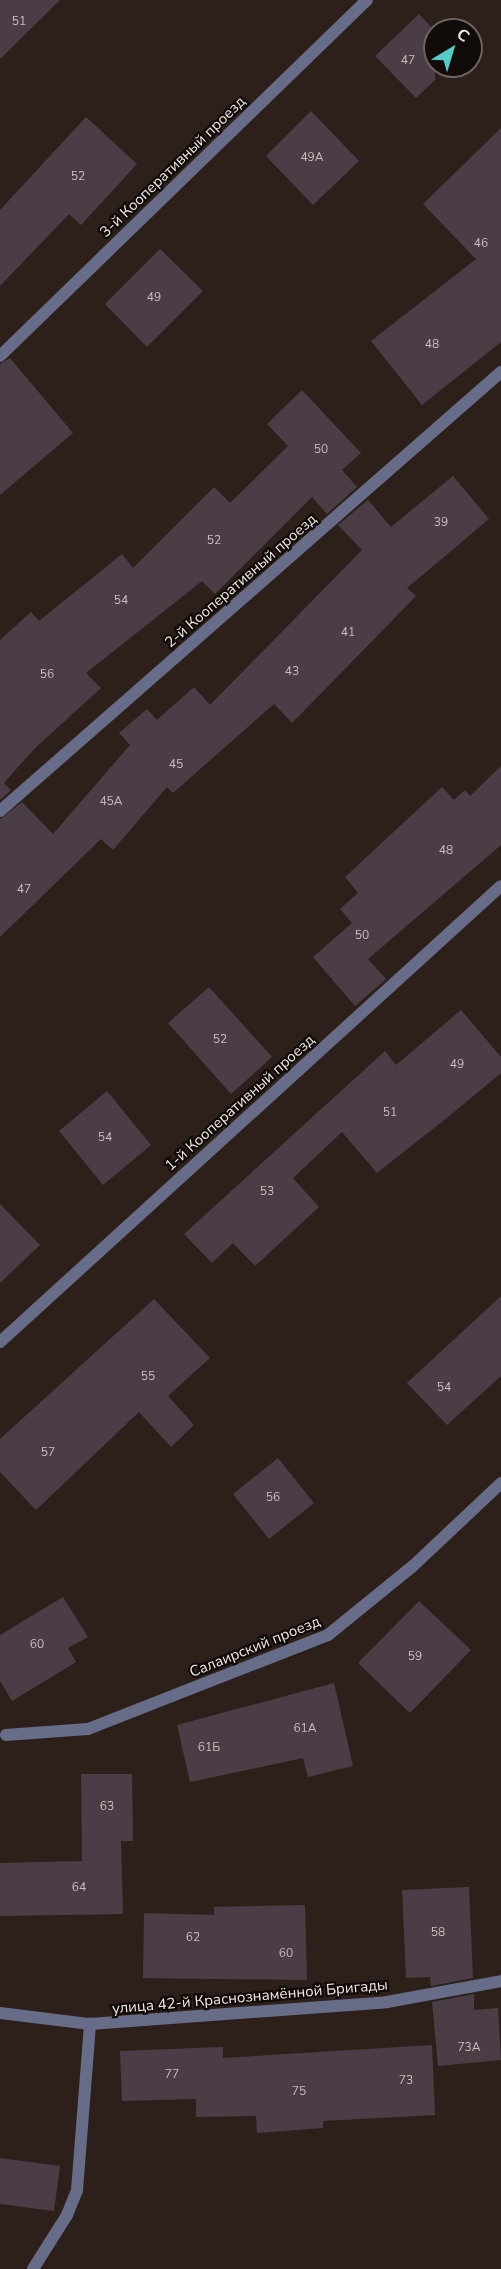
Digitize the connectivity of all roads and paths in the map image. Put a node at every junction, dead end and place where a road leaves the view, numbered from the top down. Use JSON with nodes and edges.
{"nodes":[{"id":1,"x":367,"y":0,"type":"edge"},
{"id":2,"x":0,"y":356,"type":"edge"},
{"id":3,"x":501,"y":372,"type":"edge"},
{"id":4,"x":0,"y":812,"type":"edge"},
{"id":5,"x":501,"y":886,"type":"edge"},
{"id":6,"x":0,"y":1342,"type":"edge"},
{"id":7,"x":501,"y":1483,"type":"edge"},
{"id":8,"x":6,"y":1735,"type":"dead end"},
{"id":9,"x":501,"y":1981,"type":"edge"},
{"id":10,"x":0,"y":2013,"type":"edge"},
{"id":11,"x":90,"y":2025,"type":"junction"},
{"id":12,"x":33,"y":2269,"type":"edge"}],
"edges":[{"from":1,"to":2,"type":"street","name":"3-й Кооперативный проезд"},
{"from":3,"to":4,"type":"street","name":"2-й Кооперативный проезд"},
{"from":5,"to":6,"type":"street","name":"1-й Кооперативный проезд"},
{"from":7,"to":8,"type":"street","name":"Салаирский проезд"},
{"from":9,"to":11,"type":"street","name":"улица 42-й Краснознамённой Бригады"},
{"from":10,"to":11,"type":"street","name":"улица 42-й Краснознамённой Бригады"},
{"from":11,"to":12,"type":"street"}]}
